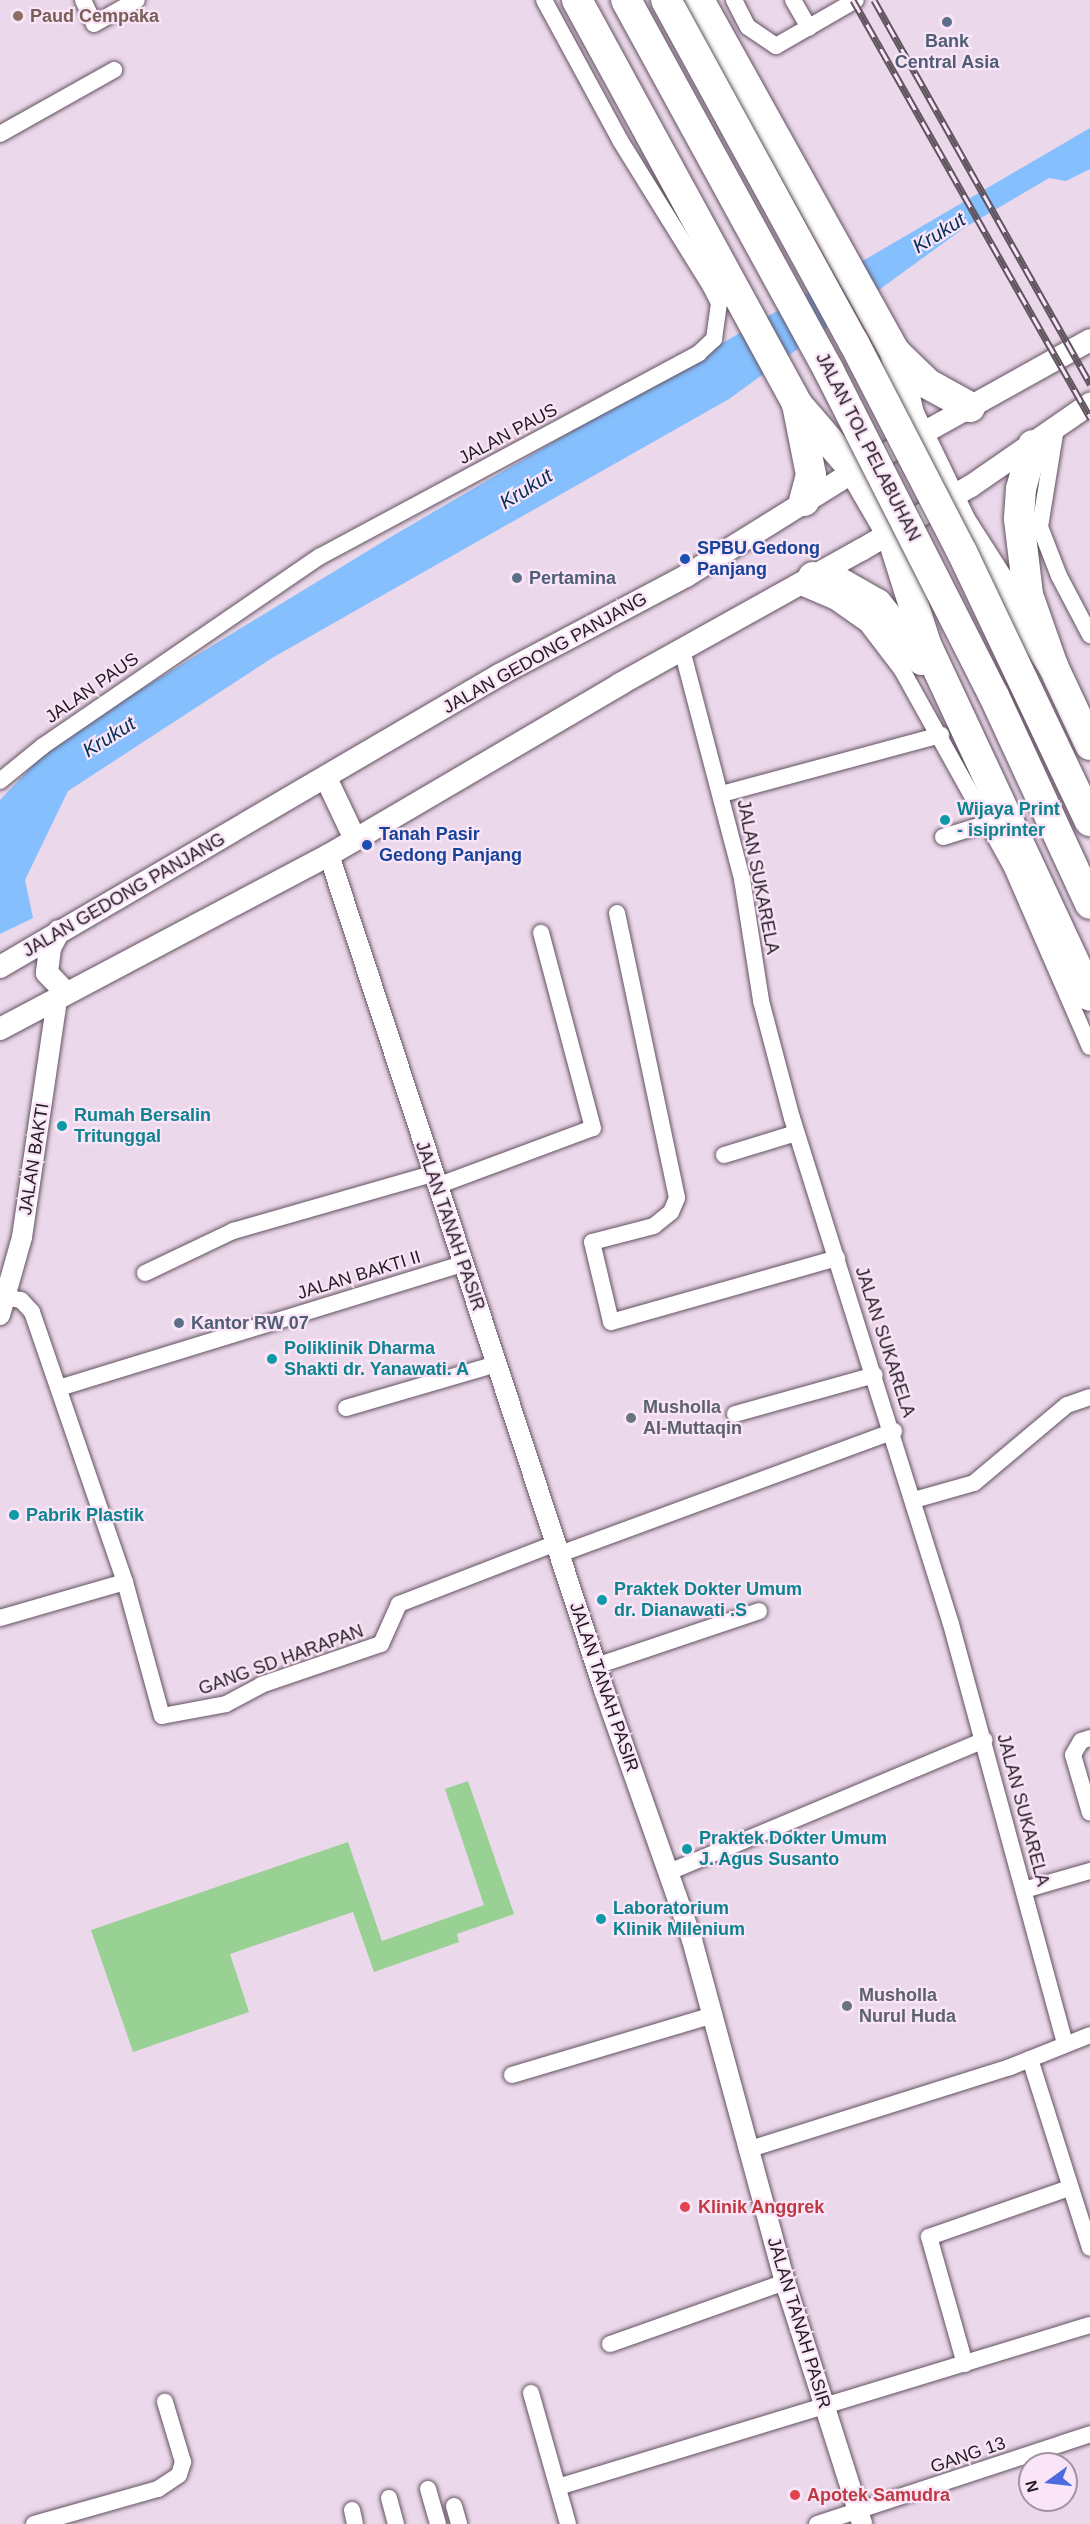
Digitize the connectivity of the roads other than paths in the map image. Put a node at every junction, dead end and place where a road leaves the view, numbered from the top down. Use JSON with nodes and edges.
{"nodes":[{"id":1,"x":83,"y":0,"type":"edge"},
{"id":2,"x":137,"y":0,"type":"edge"},
{"id":3,"x":544,"y":0,"type":"edge"},
{"id":4,"x":577,"y":0,"type":"edge"},
{"id":5,"x":626,"y":0,"type":"edge"},
{"id":6,"x":666,"y":0,"type":"edge"},
{"id":7,"x":699,"y":0,"type":"edge"},
{"id":8,"x":734,"y":0,"type":"edge"},
{"id":9,"x":793,"y":0,"type":"edge"},
{"id":10,"x":856,"y":0,"type":"edge"},
{"id":11,"x":809,"y":28,"type":"junction"},
{"id":12,"x":114,"y":70,"type":"dead end"},
{"id":13,"x":0,"y":134,"type":"edge"},
{"id":14,"x":1090,"y":340,"type":"edge"},
{"id":15,"x":892,"y":346,"type":"junction"},
{"id":16,"x":794,"y":398,"type":"junction"},
{"id":17,"x":1090,"y":404,"type":"edge"},
{"id":18,"x":970,"y":407,"type":"junction"},
{"id":19,"x":920,"y":436,"type":"junction"},
{"id":20,"x":1044,"y":437,"type":"junction"},
{"id":21,"x":855,"y":471,"type":"junction"},
{"id":22,"x":950,"y":498,"type":"junction"},
{"id":23,"x":804,"y":501,"type":"junction"},
{"id":24,"x":891,"y":533,"type":"junction"},
{"id":25,"x":805,"y":581,"type":"junction"},
{"id":26,"x":1090,"y":635,"type":"edge"},
{"id":27,"x":682,"y":650,"type":"junction"},
{"id":28,"x":1053,"y":666,"type":"junction"},
{"id":29,"x":950,"y":699,"type":"junction"},
{"id":30,"x":941,"y":735,"type":"junction"},
{"id":31,"x":1090,"y":745,"type":"edge"},
{"id":32,"x":326,"y":778,"type":"junction"},
{"id":33,"x":0,"y":781,"type":"edge"},
{"id":34,"x":722,"y":794,"type":"junction"},
{"id":35,"x":1090,"y":821,"type":"edge"},
{"id":36,"x":988,"y":823,"type":"junction"},
{"id":37,"x":944,"y":837,"type":"dead end"},
{"id":38,"x":355,"y":839,"type":"junction"},
{"id":39,"x":328,"y":855,"type":"junction"},
{"id":40,"x":1090,"y":904,"type":"edge"},
{"id":41,"x":617,"y":913,"type":"dead end"},
{"id":42,"x":59,"y":931,"type":"junction"},
{"id":43,"x":541,"y":933,"type":"dead end"},
{"id":44,"x":0,"y":967,"type":"edge"},
{"id":45,"x":1090,"y":996,"type":"edge"},
{"id":46,"x":53,"y":1001,"type":"junction"},
{"id":47,"x":0,"y":1029,"type":"edge"},
{"id":48,"x":1090,"y":1047,"type":"edge"},
{"id":49,"x":796,"y":1134,"type":"junction"},
{"id":50,"x":724,"y":1155,"type":"dead end"},
{"id":51,"x":434,"y":1180,"type":"junction"},
{"id":52,"x":837,"y":1258,"type":"junction"},
{"id":53,"x":463,"y":1264,"type":"junction"},
{"id":54,"x":145,"y":1273,"type":"dead end"},
{"id":55,"x":3,"y":1306,"type":"edge"},
{"id":56,"x":496,"y":1364,"type":"junction"},
{"id":57,"x":875,"y":1375,"type":"junction"},
{"id":58,"x":59,"y":1388,"type":"junction"},
{"id":59,"x":1090,"y":1397,"type":"edge"},
{"id":60,"x":346,"y":1408,"type":"dead end"},
{"id":61,"x":735,"y":1414,"type":"dead end"},
{"id":62,"x":894,"y":1431,"type":"junction"},
{"id":63,"x":914,"y":1500,"type":"junction"},
{"id":64,"x":558,"y":1549,"type":"junction"},
{"id":65,"x":125,"y":1582,"type":"junction"},
{"id":66,"x":759,"y":1611,"type":"dead end"},
{"id":67,"x":0,"y":1618,"type":"edge"},
{"id":68,"x":596,"y":1666,"type":"junction"},
{"id":69,"x":1090,"y":1738,"type":"edge"},
{"id":70,"x":984,"y":1740,"type":"junction"},
{"id":71,"x":1090,"y":1813,"type":"edge"},
{"id":72,"x":1090,"y":1871,"type":"edge"},
{"id":73,"x":669,"y":1872,"type":"junction"},
{"id":74,"x":1024,"y":1890,"type":"junction"},
{"id":75,"x":713,"y":2015,"type":"junction"},
{"id":76,"x":1090,"y":2035,"type":"edge"},
{"id":77,"x":1065,"y":2044,"type":"junction"},
{"id":78,"x":1030,"y":2060,"type":"junction"},
{"id":79,"x":512,"y":2075,"type":"dead end"},
{"id":80,"x":747,"y":2150,"type":"junction"},
{"id":81,"x":1070,"y":2188,"type":"junction"},
{"id":82,"x":1090,"y":2248,"type":"edge"},
{"id":83,"x":785,"y":2282,"type":"junction"},
{"id":84,"x":1090,"y":2325,"type":"edge"},
{"id":85,"x":610,"y":2344,"type":"dead end"},
{"id":86,"x":965,"y":2364,"type":"junction"},
{"id":87,"x":531,"y":2393,"type":"dead end"},
{"id":88,"x":165,"y":2403,"type":"dead end"},
{"id":89,"x":824,"y":2406,"type":"junction"},
{"id":90,"x":1090,"y":2434,"type":"edge"},
{"id":91,"x":558,"y":2487,"type":"junction"},
{"id":92,"x":428,"y":2489,"type":"dead end"},
{"id":93,"x":389,"y":2498,"type":"dead end"},
{"id":94,"x":454,"y":2506,"type":"dead end"},
{"id":95,"x":860,"y":2519,"type":"edge"},
{"id":96,"x":34,"y":2524,"type":"edge"},
{"id":97,"x":396,"y":2524,"type":"edge"},
{"id":98,"x":438,"y":2524,"type":"edge"},
{"id":99,"x":459,"y":2524,"type":"edge"},
{"id":100,"x":568,"y":2524,"type":"edge"},
{"id":101,"x":817,"y":2524,"type":"edge"}],
"edges":[{"from":1,"to":2,"type":"street"},
{"from":3,"to":33,"type":"street","name":"JALAN PAUS"},
{"from":4,"to":16,"type":"highway"},
{"from":5,"to":40,"type":"highway","name":"JALAN TOL PELABUHAN","bridge":true},
{"from":6,"to":35,"type":"highway","name":"JALAN TOL PELABUHAN","bridge":true},
{"from":7,"to":15,"type":"highway"},
{"from":8,"to":11,"type":"street"},
{"from":9,"to":11,"type":"street"},
{"from":10,"to":11,"type":"street"},
{"from":12,"to":13,"type":"street"},
{"from":14,"to":18,"type":"main road","name":"JALAN GEDONG PANJANG"},
{"from":15,"to":18,"type":"highway"},
{"from":15,"to":19,"type":"highway"},
{"from":16,"to":21,"type":"highway"},
{"from":16,"to":23,"type":"highway"},
{"from":17,"to":20,"type":"main road"},
{"from":18,"to":19,"type":"main road","name":"JALAN GEDONG PANJANG"},
{"from":19,"to":21,"type":"main road","name":"JALAN GEDONG PANJANG"},
{"from":19,"to":22,"type":"highway"},
{"from":20,"to":22,"type":"main road"},
{"from":20,"to":26,"type":"street"},
{"from":20,"to":28,"type":"highway"},
{"from":21,"to":23,"type":"main road","name":"JALAN GEDONG PANJANG"},
{"from":21,"to":24,"type":"highway"},
{"from":22,"to":24,"type":"main road"},
{"from":22,"to":28,"type":"highway"},
{"from":23,"to":32,"type":"main road","name":"JALAN GEDONG PANJANG"},
{"from":24,"to":25,"type":"main road"},
{"from":24,"to":29,"type":"highway"},
{"from":25,"to":27,"type":"main road"},
{"from":25,"to":29,"type":"highway"},
{"from":25,"to":30,"type":"street"},
{"from":27,"to":34,"type":"street","name":"JALAN SUKARELA"},
{"from":27,"to":38,"type":"main road"},
{"from":28,"to":31,"type":"highway"},
{"from":29,"to":45,"type":"highway"},
{"from":30,"to":34,"type":"street"},
{"from":30,"to":36,"type":"street"},
{"from":32,"to":38,"type":"main road"},
{"from":32,"to":42,"type":"main road","name":"JALAN GEDONG PANJANG"},
{"from":34,"to":49,"type":"street","name":"JALAN SUKARELA"},
{"from":36,"to":37,"type":"street"},
{"from":36,"to":48,"type":"street"},
{"from":38,"to":39,"type":"main road"},
{"from":39,"to":46,"type":"main road"},
{"from":39,"to":51,"type":"street","name":"JALAN TANAH PASIR"},
{"from":41,"to":52,"type":"street"},
{"from":42,"to":44,"type":"main road","name":"JALAN GEDONG PANJANG"},
{"from":42,"to":46,"type":"main road"},
{"from":43,"to":51,"type":"street"},
{"from":46,"to":47,"type":"main road"},
{"from":46,"to":55,"type":"street","name":"JALAN BAKTI"},
{"from":49,"to":50,"type":"street"},
{"from":49,"to":52,"type":"street","name":"JALAN SUKARELA"},
{"from":51,"to":53,"type":"street","name":"JALAN TANAH PASIR"},
{"from":51,"to":54,"type":"street"},
{"from":52,"to":57,"type":"street","name":"JALAN SUKARELA"},
{"from":53,"to":56,"type":"street","name":"JALAN TANAH PASIR"},
{"from":53,"to":58,"type":"street","name":"JALAN BAKTI II"},
{"from":55,"to":58,"type":"street"},
{"from":56,"to":60,"type":"street"},
{"from":56,"to":64,"type":"street","name":"JALAN TANAH PASIR"},
{"from":57,"to":61,"type":"street"},
{"from":57,"to":62,"type":"street","name":"JALAN SUKARELA"},
{"from":58,"to":65,"type":"street"},
{"from":59,"to":63,"type":"street"},
{"from":62,"to":63,"type":"street","name":"JALAN SUKARELA"},
{"from":62,"to":64,"type":"street","name":"GANG SD HARAPAN"},
{"from":63,"to":70,"type":"street","name":"JALAN SUKARELA"},
{"from":64,"to":65,"type":"street","name":"GANG SD HARAPAN"},
{"from":64,"to":68,"type":"street","name":"JALAN TANAH PASIR"},
{"from":65,"to":67,"type":"street"},
{"from":66,"to":68,"type":"street"},
{"from":68,"to":73,"type":"street","name":"JALAN TANAH PASIR"},
{"from":69,"to":71,"type":"street"},
{"from":70,"to":73,"type":"street"},
{"from":70,"to":74,"type":"street","name":"JALAN SUKARELA"},
{"from":72,"to":74,"type":"street"},
{"from":73,"to":75,"type":"street","name":"JALAN TANAH PASIR"},
{"from":74,"to":77,"type":"street","name":"JALAN SUKARELA"},
{"from":75,"to":79,"type":"street"},
{"from":75,"to":80,"type":"street","name":"JALAN TANAH PASIR"},
{"from":76,"to":77,"type":"street"},
{"from":77,"to":78,"type":"street"},
{"from":78,"to":80,"type":"street"},
{"from":78,"to":81,"type":"street"},
{"from":80,"to":83,"type":"street","name":"JALAN TANAH PASIR"},
{"from":81,"to":82,"type":"street"},
{"from":81,"to":86,"type":"street"},
{"from":83,"to":85,"type":"street"},
{"from":83,"to":89,"type":"street","name":"JALAN TANAH PASIR"},
{"from":84,"to":86,"type":"street"},
{"from":86,"to":89,"type":"street"},
{"from":87,"to":91,"type":"street"},
{"from":88,"to":96,"type":"street"},
{"from":89,"to":91,"type":"street"},
{"from":89,"to":95,"type":"street","name":"JALAN TANAH PASIR"},
{"from":90,"to":95,"type":"street","name":"GANG 13"},
{"from":91,"to":100,"type":"street"},
{"from":92,"to":98,"type":"street"},
{"from":93,"to":97,"type":"street"},
{"from":94,"to":99,"type":"street"},
{"from":95,"to":101,"type":"street","name":"GANG 13"}]}
